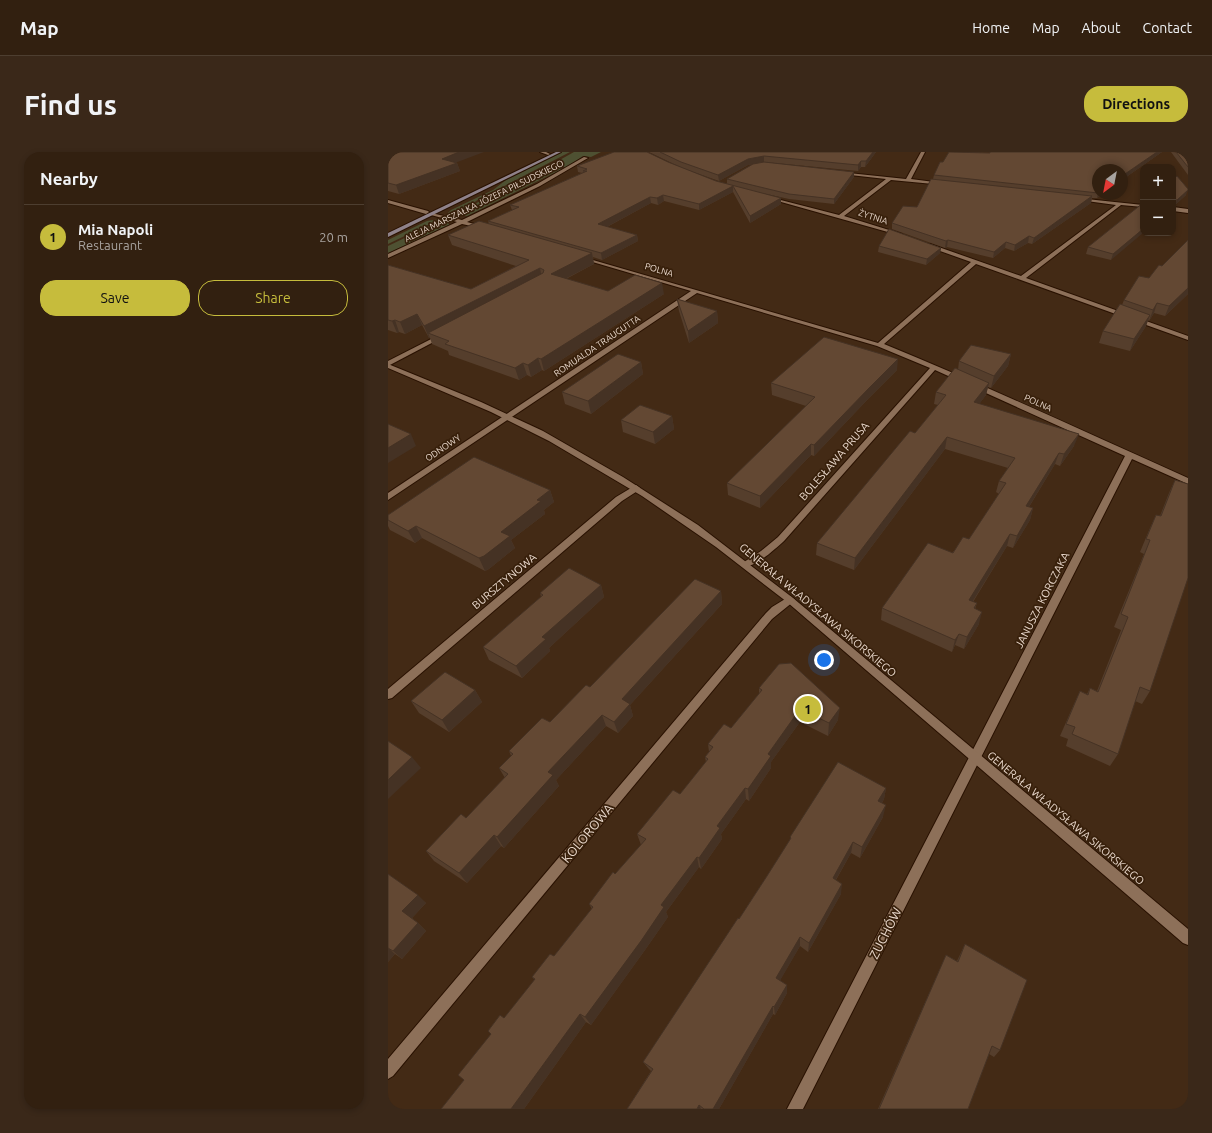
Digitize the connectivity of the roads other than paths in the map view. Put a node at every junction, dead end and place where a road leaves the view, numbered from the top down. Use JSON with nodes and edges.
{"nodes":[{"id":1,"x":542,"y":152,"type":"edge"},
{"id":2,"x":559,"y":152,"type":"edge"},
{"id":3,"x":923,"y":152,"type":"edge"},
{"id":4,"x":550,"y":153,"type":"edge"},
{"id":5,"x":586,"y":158,"type":"dead end"},
{"id":6,"x":838,"y":172,"type":"edge"},
{"id":7,"x":891,"y":178,"type":"junction"},
{"id":8,"x":908,"y":180,"type":"junction"},
{"id":9,"x":948,"y":184,"type":"edge"},
{"id":10,"x":765,"y":196,"type":"edge"},
{"id":11,"x":1074,"y":198,"type":"edge"},
{"id":12,"x":388,"y":202,"type":"edge"},
{"id":13,"x":1121,"y":203,"type":"junction"},
{"id":14,"x":1140,"y":206,"type":"edge"},
{"id":15,"x":1176,"y":209,"type":"edge"},
{"id":16,"x":1188,"y":211,"type":"edge"},
{"id":17,"x":426,"y":212,"type":"junction"},
{"id":18,"x":433,"y":214,"type":"junction"},
{"id":19,"x":841,"y":216,"type":"junction"},
{"id":20,"x":462,"y":222,"type":"junction"},
{"id":21,"x":388,"y":230,"type":"edge"},
{"id":22,"x":492,"y":231,"type":"edge"},
{"id":23,"x":388,"y":235,"type":"edge"},
{"id":24,"x":908,"y":238,"type":"edge"},
{"id":25,"x":923,"y":243,"type":"edge"},
{"id":26,"x":575,"y":255,"type":"edge"},
{"id":27,"x":388,"y":256,"type":"edge"},
{"id":28,"x":975,"y":262,"type":"junction"},
{"id":29,"x":1022,"y":278,"type":"junction"},
{"id":30,"x":696,"y":291,"type":"junction"},
{"id":31,"x":448,"y":333,"type":"edge"},
{"id":32,"x":1188,"y":338,"type":"edge"},
{"id":33,"x":879,"y":345,"type":"junction"},
{"id":34,"x":388,"y":365,"type":"edge"},
{"id":35,"x":934,"y":367,"type":"junction"},
{"id":36,"x":509,"y":417,"type":"junction"},
{"id":37,"x":1130,"y":454,"type":"junction"},
{"id":38,"x":1188,"y":481,"type":"edge"},
{"id":39,"x":636,"y":488,"type":"junction"},
{"id":40,"x":388,"y":497,"type":"edge"},
{"id":41,"x":747,"y":564,"type":"junction"},
{"id":42,"x":790,"y":600,"type":"junction"},
{"id":43,"x":388,"y":695,"type":"edge"},
{"id":44,"x":975,"y":758,"type":"junction"},
{"id":45,"x":1188,"y":938,"type":"edge"},
{"id":46,"x":388,"y":1071,"type":"edge"},
{"id":47,"x":795,"y":1109,"type":"edge"}],
"edges":[{"from":1,"to":4,"type":"street"},
{"from":2,"to":18,"type":"main road"},
{"from":3,"to":8,"type":"street"},
{"from":4,"to":17,"type":"main road"},
{"from":5,"to":20,"type":"street","name":"ALEJA MARSZAŁKA JÓZEFA PIŁSUDSKIEGO"},
{"from":6,"to":7,"type":"street"},
{"from":7,"to":8,"type":"street"},
{"from":7,"to":19,"type":"street"},
{"from":8,"to":9,"type":"street"},
{"from":10,"to":19,"type":"street","name":"ŻYTNIA"},
{"from":11,"to":13,"type":"street"},
{"from":12,"to":17,"type":"street"},
{"from":13,"to":14,"type":"street"},
{"from":13,"to":29,"type":"street"},
{"from":15,"to":16,"type":"street"},
{"from":17,"to":21,"type":"main road"},
{"from":18,"to":20,"type":"street"},
{"from":18,"to":23,"type":"main road"},
{"from":19,"to":24,"type":"street","name":"ŻYTNIA"},
{"from":20,"to":22,"type":"street"},
{"from":20,"to":27,"type":"street","name":"ALEJA MARSZAŁKA JÓZEFA PIŁSUDSKIEGO"},
{"from":25,"to":28,"type":"street"},
{"from":26,"to":30,"type":"street","name":"POLNA"},
{"from":28,"to":29,"type":"street"},
{"from":28,"to":33,"type":"street"},
{"from":29,"to":32,"type":"street"},
{"from":30,"to":33,"type":"street","name":"POLNA"},
{"from":30,"to":36,"type":"street","name":"ROMUALDA TRAUGUTTA"},
{"from":31,"to":34,"type":"street"},
{"from":33,"to":35,"type":"street","name":"POLNA"},
{"from":34,"to":36,"type":"street","name":"GENERAŁA WŁADYSŁAWA SIKORSKIEGO"},
{"from":35,"to":37,"type":"street","name":"POLNA"},
{"from":35,"to":41,"type":"street","name":"BOLESŁAWA PRUSA"},
{"from":36,"to":39,"type":"street","name":"GENERAŁA WŁADYSŁAWA SIKORSKIEGO"},
{"from":36,"to":40,"type":"street","name":"ODNOWY"},
{"from":37,"to":38,"type":"street","name":"POLNA"},
{"from":37,"to":44,"type":"street","name":"JANUSZA KORCZAKA"},
{"from":39,"to":41,"type":"street","name":"GENERAŁA WŁADYSŁAWA SIKORSKIEGO"},
{"from":39,"to":43,"type":"street","name":"BURSZTYNOWA"},
{"from":41,"to":42,"type":"street","name":"GENERAŁA WŁADYSŁAWA SIKORSKIEGO"},
{"from":42,"to":44,"type":"street","name":"GENERAŁA WŁADYSŁAWA SIKORSKIEGO"},
{"from":42,"to":46,"type":"street","name":"KOLOROWA"},
{"from":44,"to":45,"type":"street","name":"GENERAŁA WŁADYSŁAWA SIKORSKIEGO"},
{"from":44,"to":47,"type":"street","name":"ZUCHÓW"}]}
